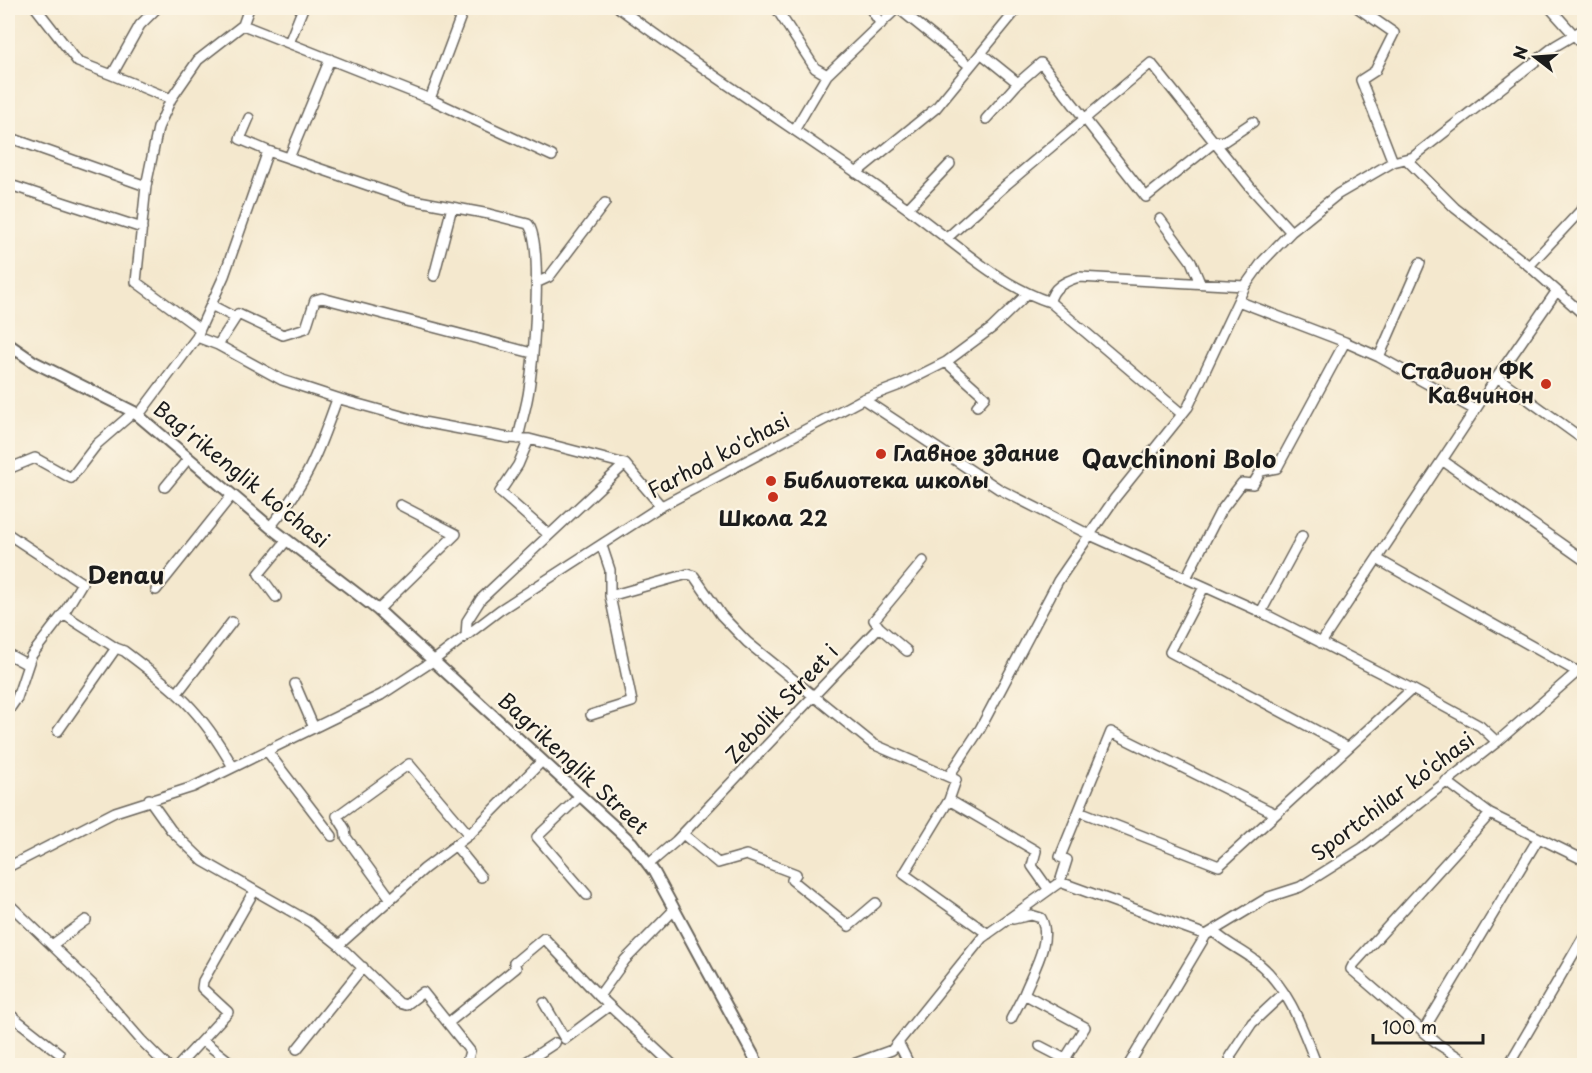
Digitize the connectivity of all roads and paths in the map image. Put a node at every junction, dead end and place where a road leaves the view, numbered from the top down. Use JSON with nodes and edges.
{"nodes":[{"id":1,"x":36,"y":8,"type":"edge"},
{"id":2,"x":157,"y":8,"type":"edge"},
{"id":3,"x":249,"y":8,"type":"edge"},
{"id":4,"x":303,"y":8,"type":"edge"},
{"id":5,"x":464,"y":8,"type":"edge"},
{"id":6,"x":619,"y":8,"type":"edge"},
{"id":7,"x":776,"y":8,"type":"edge"},
{"id":8,"x":870,"y":8,"type":"edge"},
{"id":9,"x":898,"y":8,"type":"edge"},
{"id":10,"x":1018,"y":8,"type":"edge"},
{"id":11,"x":1358,"y":8,"type":"edge"},
{"id":12,"x":1550,"y":8,"type":"edge"},
{"id":13,"x":881,"y":24,"type":"junction"},
{"id":14,"x":243,"y":25,"type":"junction"},
{"id":15,"x":1580,"y":32,"type":"edge"},
{"id":16,"x":289,"y":43,"type":"junction"},
{"id":17,"x":1584,"y":46,"type":"edge"},
{"id":18,"x":982,"y":54,"type":"junction"},
{"id":19,"x":330,"y":59,"type":"junction"},
{"id":20,"x":970,"y":66,"type":"junction"},
{"id":21,"x":112,"y":75,"type":"junction"},
{"id":22,"x":827,"y":75,"type":"junction"},
{"id":23,"x":1018,"y":83,"type":"junction"},
{"id":24,"x":171,"y":99,"type":"junction"},
{"id":25,"x":430,"y":99,"type":"junction"},
{"id":26,"x":249,"y":118,"type":"dead end"},
{"id":27,"x":986,"y":119,"type":"dead end"},
{"id":28,"x":1085,"y":119,"type":"junction"},
{"id":29,"x":1253,"y":122,"type":"dead end"},
{"id":30,"x":795,"y":129,"type":"junction"},
{"id":31,"x":8,"y":137,"type":"edge"},
{"id":32,"x":1216,"y":141,"type":"junction"},
{"id":33,"x":268,"y":151,"type":"junction"},
{"id":34,"x":552,"y":156,"type":"dead end"},
{"id":35,"x":289,"y":158,"type":"junction"},
{"id":36,"x":1407,"y":160,"type":"junction"},
{"id":37,"x":1393,"y":162,"type":"junction"},
{"id":38,"x":950,"y":164,"type":"dead end"},
{"id":39,"x":856,"y":173,"type":"junction"},
{"id":40,"x":146,"y":186,"type":"junction"},
{"id":41,"x":8,"y":192,"type":"edge"},
{"id":42,"x":605,"y":203,"type":"dead end"},
{"id":43,"x":452,"y":207,"type":"junction"},
{"id":44,"x":1584,"y":207,"type":"edge"},
{"id":45,"x":908,"y":208,"type":"junction"},
{"id":46,"x":1160,"y":219,"type":"dead end"},
{"id":47,"x":142,"y":228,"type":"junction"},
{"id":48,"x":1291,"y":232,"type":"junction"},
{"id":49,"x":947,"y":238,"type":"junction"},
{"id":50,"x":1420,"y":262,"type":"dead end"},
{"id":51,"x":1529,"y":266,"type":"junction"},
{"id":52,"x":434,"y":276,"type":"dead end"},
{"id":53,"x":537,"y":283,"type":"junction"},
{"id":54,"x":1200,"y":284,"type":"junction"},
{"id":55,"x":1245,"y":286,"type":"junction"},
{"id":56,"x":1556,"y":292,"type":"junction"},
{"id":57,"x":1027,"y":294,"type":"junction"},
{"id":58,"x":1238,"y":301,"type":"junction"},
{"id":59,"x":1050,"y":302,"type":"junction"},
{"id":60,"x":213,"y":306,"type":"junction"},
{"id":61,"x":1584,"y":315,"type":"edge"},
{"id":62,"x":234,"y":317,"type":"junction"},
{"id":63,"x":198,"y":333,"type":"junction"},
{"id":64,"x":1345,"y":342,"type":"junction"},
{"id":65,"x":218,"y":345,"type":"junction"},
{"id":66,"x":11,"y":347,"type":"edge"},
{"id":67,"x":532,"y":353,"type":"junction"},
{"id":68,"x":1378,"y":357,"type":"junction"},
{"id":69,"x":8,"y":362,"type":"edge"},
{"id":70,"x":946,"y":362,"type":"junction"},
{"id":71,"x":1497,"y":377,"type":"junction"},
{"id":72,"x":340,"y":399,"type":"junction"},
{"id":73,"x":863,"y":399,"type":"junction"},
{"id":74,"x":977,"y":406,"type":"dead end"},
{"id":75,"x":1475,"y":410,"type":"junction"},
{"id":76,"x":136,"y":414,"type":"junction"},
{"id":77,"x":1182,"y":414,"type":"junction"},
{"id":78,"x":529,"y":438,"type":"junction"},
{"id":79,"x":518,"y":439,"type":"junction"},
{"id":80,"x":1584,"y":440,"type":"edge"},
{"id":81,"x":188,"y":459,"type":"junction"},
{"id":82,"x":1442,"y":460,"type":"junction"},
{"id":83,"x":625,"y":464,"type":"junction"},
{"id":84,"x":8,"y":469,"type":"edge"},
{"id":85,"x":165,"y":488,"type":"dead end"},
{"id":86,"x":231,"y":495,"type":"junction"},
{"id":87,"x":400,"y":505,"type":"dead end"},
{"id":88,"x":661,"y":506,"type":"junction"},
{"id":89,"x":270,"y":527,"type":"junction"},
{"id":90,"x":8,"y":534,"type":"edge"},
{"id":91,"x":548,"y":534,"type":"junction"},
{"id":92,"x":1090,"y":535,"type":"junction"},
{"id":93,"x":1302,"y":536,"type":"dead end"},
{"id":94,"x":287,"y":540,"type":"junction"},
{"id":95,"x":602,"y":546,"type":"junction"},
{"id":96,"x":1377,"y":559,"type":"junction"},
{"id":97,"x":1584,"y":560,"type":"edge"},
{"id":98,"x":922,"y":561,"type":"dead end"},
{"id":99,"x":1186,"y":578,"type":"junction"},
{"id":100,"x":1204,"y":587,"type":"junction"},
{"id":101,"x":156,"y":590,"type":"dead end"},
{"id":102,"x":610,"y":596,"type":"junction"},
{"id":103,"x":276,"y":597,"type":"dead end"},
{"id":104,"x":378,"y":610,"type":"junction"},
{"id":105,"x":1261,"y":612,"type":"junction"},
{"id":106,"x":63,"y":614,"type":"junction"},
{"id":107,"x":232,"y":622,"type":"dead end"},
{"id":108,"x":879,"y":627,"type":"junction"},
{"id":109,"x":466,"y":636,"type":"junction"},
{"id":110,"x":1321,"y":643,"type":"junction"},
{"id":111,"x":116,"y":648,"type":"junction"},
{"id":112,"x":907,"y":651,"type":"dead end"},
{"id":113,"x":8,"y":654,"type":"edge"},
{"id":114,"x":433,"y":661,"type":"junction"},
{"id":115,"x":28,"y":665,"type":"junction"},
{"id":116,"x":1580,"y":669,"type":"edge"},
{"id":117,"x":295,"y":684,"type":"dead end"},
{"id":118,"x":1412,"y":688,"type":"junction"},
{"id":119,"x":178,"y":692,"type":"junction"},
{"id":120,"x":814,"y":696,"type":"junction"},
{"id":121,"x":8,"y":711,"type":"edge"},
{"id":122,"x":591,"y":715,"type":"dead end"},
{"id":123,"x":314,"y":728,"type":"junction"},
{"id":124,"x":58,"y":731,"type":"dead end"},
{"id":125,"x":1497,"y":742,"type":"junction"},
{"id":126,"x":1347,"y":747,"type":"junction"},
{"id":127,"x":267,"y":751,"type":"junction"},
{"id":128,"x":541,"y":762,"type":"junction"},
{"id":129,"x":233,"y":767,"type":"junction"},
{"id":130,"x":949,"y":776,"type":"junction"},
{"id":131,"x":1446,"y":781,"type":"junction"},
{"id":132,"x":580,"y":796,"type":"junction"},
{"id":133,"x":149,"y":799,"type":"junction"},
{"id":134,"x":949,"y":800,"type":"junction"},
{"id":135,"x":1079,"y":810,"type":"junction"},
{"id":136,"x":1276,"y":814,"type":"junction"},
{"id":137,"x":1490,"y":814,"type":"junction"},
{"id":138,"x":683,"y":834,"type":"junction"},
{"id":139,"x":469,"y":835,"type":"junction"},
{"id":140,"x":332,"y":836,"type":"dead end"},
{"id":141,"x":1538,"y":839,"type":"junction"},
{"id":142,"x":455,"y":845,"type":"junction"},
{"id":143,"x":1584,"y":860,"type":"edge"},
{"id":144,"x":649,"y":864,"type":"junction"},
{"id":145,"x":8,"y":867,"type":"edge"},
{"id":146,"x":481,"y":877,"type":"dead end"},
{"id":147,"x":1059,"y":882,"type":"junction"},
{"id":148,"x":1049,"y":890,"type":"junction"},
{"id":149,"x":254,"y":891,"type":"junction"},
{"id":150,"x":587,"y":895,"type":"dead end"},
{"id":151,"x":391,"y":899,"type":"junction"},
{"id":152,"x":8,"y":903,"type":"edge"},
{"id":153,"x":876,"y":903,"type":"dead end"},
{"id":154,"x":674,"y":910,"type":"junction"},
{"id":155,"x":86,"y":920,"type":"dead end"},
{"id":156,"x":1008,"y":920,"type":"junction"},
{"id":157,"x":988,"y":934,"type":"junction"},
{"id":158,"x":1210,"y":934,"type":"junction"},
{"id":159,"x":1584,"y":936,"type":"edge"},
{"id":160,"x":52,"y":945,"type":"junction"},
{"id":161,"x":339,"y":945,"type":"junction"},
{"id":162,"x":363,"y":967,"type":"junction"},
{"id":163,"x":1284,"y":993,"type":"junction"},
{"id":164,"x":1024,"y":994,"type":"junction"},
{"id":165,"x":598,"y":996,"type":"junction"},
{"id":166,"x":544,"y":1003,"type":"dead end"},
{"id":167,"x":609,"y":1006,"type":"junction"},
{"id":168,"x":8,"y":1013,"type":"edge"},
{"id":169,"x":1011,"y":1019,"type":"dead end"},
{"id":170,"x":448,"y":1023,"type":"junction"},
{"id":171,"x":1423,"y":1031,"type":"junction"},
{"id":172,"x":201,"y":1040,"type":"junction"},
{"id":173,"x":555,"y":1042,"type":"dead end"},
{"id":174,"x":898,"y":1044,"type":"junction"},
{"id":175,"x":1040,"y":1046,"type":"dead end"},
{"id":176,"x":297,"y":1049,"type":"dead end"},
{"id":177,"x":59,"y":1053,"type":"dead end"},
{"id":178,"x":1065,"y":1059,"type":"junction"},
{"id":179,"x":466,"y":1064,"type":"edge"},
{"id":180,"x":167,"y":1065,"type":"edge"},
{"id":181,"x":178,"y":1065,"type":"edge"},
{"id":182,"x":235,"y":1065,"type":"edge"},
{"id":183,"x":520,"y":1065,"type":"edge"},
{"id":184,"x":674,"y":1065,"type":"edge"},
{"id":185,"x":759,"y":1065,"type":"edge"},
{"id":186,"x":848,"y":1065,"type":"edge"},
{"id":187,"x":910,"y":1065,"type":"edge"},
{"id":188,"x":1076,"y":1065,"type":"edge"},
{"id":189,"x":1128,"y":1065,"type":"edge"},
{"id":190,"x":1232,"y":1065,"type":"edge"},
{"id":191,"x":1317,"y":1065,"type":"edge"},
{"id":192,"x":1472,"y":1065,"type":"edge"},
{"id":193,"x":1508,"y":1065,"type":"edge"}],
"edges":[{"from":1,"to":21,"type":"street"},
{"from":2,"to":21,"type":"street"},
{"from":3,"to":14,"type":"street"},
{"from":4,"to":16,"type":"street"},
{"from":5,"to":25,"type":"street"},
{"from":6,"to":30,"type":"street"},
{"from":7,"to":22,"type":"street"},
{"from":8,"to":13,"type":"street"},
{"from":9,"to":13,"type":"street"},
{"from":9,"to":20,"type":"street"},
{"from":10,"to":18,"type":"street"},
{"from":11,"to":37,"type":"street"},
{"from":12,"to":15,"type":"street"},
{"from":13,"to":22,"type":"street"},
{"from":14,"to":16,"type":"street"},
{"from":14,"to":24,"type":"street"},
{"from":15,"to":17,"type":"street"},
{"from":15,"to":36,"type":"street"},
{"from":16,"to":19,"type":"street"},
{"from":18,"to":20,"type":"street"},
{"from":18,"to":23,"type":"street"},
{"from":19,"to":25,"type":"street"},
{"from":19,"to":35,"type":"street"},
{"from":20,"to":39,"type":"street"},
{"from":21,"to":24,"type":"street"},
{"from":22,"to":30,"type":"street"},
{"from":23,"to":27,"type":"street"},
{"from":23,"to":28,"type":"street"},
{"from":24,"to":40,"type":"street"},
{"from":25,"to":34,"type":"street"},
{"from":26,"to":33,"type":"street"},
{"from":28,"to":32,"type":"street"},
{"from":28,"to":32,"type":"street"},
{"from":28,"to":49,"type":"street"},
{"from":29,"to":32,"type":"street"},
{"from":30,"to":39,"type":"street"},
{"from":31,"to":40,"type":"street"},
{"from":32,"to":48,"type":"street"},
{"from":33,"to":35,"type":"street"},
{"from":33,"to":60,"type":"street"},
{"from":35,"to":43,"type":"street"},
{"from":36,"to":37,"type":"street"},
{"from":36,"to":51,"type":"street"},
{"from":37,"to":48,"type":"street"},
{"from":38,"to":45,"type":"street"},
{"from":39,"to":45,"type":"street"},
{"from":40,"to":47,"type":"street"},
{"from":41,"to":47,"type":"street"},
{"from":42,"to":53,"type":"street"},
{"from":43,"to":52,"type":"street"},
{"from":43,"to":53,"type":"street"},
{"from":44,"to":51,"type":"street"},
{"from":45,"to":49,"type":"street"},
{"from":46,"to":54,"type":"street"},
{"from":47,"to":63,"type":"street"},
{"from":48,"to":55,"type":"street"},
{"from":49,"to":57,"type":"street"},
{"from":50,"to":68,"type":"street"},
{"from":51,"to":56,"type":"street"},
{"from":53,"to":67,"type":"street"},
{"from":54,"to":55,"type":"street"},
{"from":54,"to":59,"type":"street"},
{"from":55,"to":58,"type":"street"},
{"from":56,"to":61,"type":"street"},
{"from":56,"to":71,"type":"street"},
{"from":57,"to":59,"type":"street"},
{"from":57,"to":70,"type":"street","name":"Farhod ko'chasi"},
{"from":58,"to":64,"type":"street"},
{"from":58,"to":77,"type":"street"},
{"from":59,"to":77,"type":"street"},
{"from":60,"to":62,"type":"street"},
{"from":60,"to":63,"type":"street"},
{"from":62,"to":65,"type":"street"},
{"from":62,"to":67,"type":"street"},
{"from":63,"to":65,"type":"street"},
{"from":63,"to":76,"type":"street"},
{"from":64,"to":68,"type":"street"},
{"from":64,"to":99,"type":"street"},
{"from":65,"to":72,"type":"street"},
{"from":66,"to":69,"type":"street"},
{"from":66,"to":76,"type":"main road","name":"Bag'rikenglik ko'chasi"},
{"from":67,"to":79,"type":"street"},
{"from":68,"to":75,"type":"street"},
{"from":70,"to":73,"type":"street","name":"Farhod ko'chasi"},
{"from":70,"to":74,"type":"street"},
{"from":71,"to":75,"type":"street"},
{"from":71,"to":80,"type":"street"},
{"from":72,"to":79,"type":"street"},
{"from":72,"to":89,"type":"street"},
{"from":73,"to":88,"type":"street","name":"Farhod ko'chasi"},
{"from":73,"to":92,"type":"street"},
{"from":75,"to":82,"type":"street"},
{"from":76,"to":81,"type":"main road","name":"Bag'rikenglik ko'chasi"},
{"from":76,"to":84,"type":"street"},
{"from":77,"to":92,"type":"street"},
{"from":78,"to":79,"type":"street"},
{"from":78,"to":83,"type":"street"},
{"from":78,"to":91,"type":"street"},
{"from":81,"to":85,"type":"street"},
{"from":81,"to":86,"type":"main road","name":"Bag'rikenglik ko'chasi"},
{"from":82,"to":96,"type":"street"},
{"from":82,"to":97,"type":"street"},
{"from":83,"to":88,"type":"street"},
{"from":83,"to":91,"type":"street"},
{"from":86,"to":89,"type":"main road","name":"Bag'rikenglik ko'chasi"},
{"from":86,"to":101,"type":"street"},
{"from":87,"to":104,"type":"street"},
{"from":88,"to":95,"type":"street","name":"Farhod ko'chasi"},
{"from":89,"to":94,"type":"main road","name":"Bag'rikenglik ko'chasi"},
{"from":90,"to":106,"type":"street"},
{"from":91,"to":109,"type":"street"},
{"from":92,"to":99,"type":"street"},
{"from":92,"to":130,"type":"street"},
{"from":93,"to":105,"type":"street"},
{"from":94,"to":103,"type":"street"},
{"from":94,"to":104,"type":"main road","name":"Bag'rikenglik ko'chasi"},
{"from":95,"to":102,"type":"street"},
{"from":95,"to":109,"type":"street","name":"Farhod ko'chasi"},
{"from":96,"to":110,"type":"street"},
{"from":96,"to":116,"type":"street"},
{"from":98,"to":108,"type":"street","name":"Zebolik Street i"},
{"from":99,"to":100,"type":"street"},
{"from":100,"to":105,"type":"street"},
{"from":100,"to":126,"type":"street"},
{"from":102,"to":120,"type":"street"},
{"from":102,"to":122,"type":"street"},
{"from":104,"to":114,"type":"main road","name":"Bag'rikenglik ko'chasi"},
{"from":105,"to":110,"type":"street"},
{"from":106,"to":111,"type":"street"},
{"from":106,"to":115,"type":"street"},
{"from":107,"to":119,"type":"street"},
{"from":108,"to":112,"type":"street"},
{"from":108,"to":120,"type":"street","name":"Zebolik Street i"},
{"from":109,"to":114,"type":"street","name":"Farhod ko'chasi"},
{"from":110,"to":118,"type":"street"},
{"from":111,"to":119,"type":"street"},
{"from":111,"to":124,"type":"street"},
{"from":113,"to":115,"type":"street"},
{"from":114,"to":123,"type":"street","name":"Farhod ko'chasi"},
{"from":114,"to":128,"type":"main road","name":"Bagrikenglik Street"},
{"from":115,"to":121,"type":"street"},
{"from":116,"to":125,"type":"street","name":"Sportchilar ko‘chasi"},
{"from":117,"to":123,"type":"street"},
{"from":118,"to":125,"type":"street"},
{"from":118,"to":126,"type":"street"},
{"from":119,"to":129,"type":"street"},
{"from":120,"to":130,"type":"street"},
{"from":120,"to":138,"type":"street","name":"Zebolik Street i"},
{"from":123,"to":127,"type":"street","name":"Farhod ko'chasi"},
{"from":125,"to":131,"type":"street","name":"Sportchilar ko‘chasi"},
{"from":126,"to":136,"type":"street"},
{"from":127,"to":129,"type":"street","name":"Farhod ko'chasi"},
{"from":127,"to":140,"type":"street"},
{"from":128,"to":132,"type":"main road","name":"Bagrikenglik Street"},
{"from":128,"to":139,"type":"street"},
{"from":129,"to":133,"type":"street","name":"Farhod ko'chasi"},
{"from":130,"to":134,"type":"street"},
{"from":131,"to":137,"type":"street"},
{"from":131,"to":158,"type":"street","name":"Sportchilar ko‘chasi"},
{"from":132,"to":144,"type":"main road","name":"Bagrikenglik Street"},
{"from":132,"to":150,"type":"street"},
{"from":133,"to":145,"type":"street","name":"Farhod ko'chasi"},
{"from":133,"to":149,"type":"street"},
{"from":134,"to":148,"type":"street"},
{"from":134,"to":157,"type":"street"},
{"from":135,"to":136,"type":"street"},
{"from":135,"to":136,"type":"street"},
{"from":135,"to":147,"type":"street"},
{"from":137,"to":141,"type":"street"},
{"from":137,"to":171,"type":"street"},
{"from":138,"to":144,"type":"street","name":"Zebolik Street i"},
{"from":138,"to":153,"type":"street"},
{"from":139,"to":142,"type":"street"},
{"from":139,"to":151,"type":"street"},
{"from":141,"to":143,"type":"street"},
{"from":141,"to":171,"type":"street"},
{"from":142,"to":146,"type":"street"},
{"from":142,"to":151,"type":"street"},
{"from":144,"to":154,"type":"main road","name":"Bagrikenglik Street"},
{"from":147,"to":148,"type":"street"},
{"from":147,"to":158,"type":"street"},
{"from":148,"to":156,"type":"street"},
{"from":149,"to":161,"type":"street"},
{"from":149,"to":172,"type":"street"},
{"from":151,"to":161,"type":"street"},
{"from":152,"to":160,"type":"street"},
{"from":154,"to":165,"type":"street"},
{"from":154,"to":185,"type":"main road","name":"Bagrikenglik Street"},
{"from":155,"to":160,"type":"street"},
{"from":156,"to":157,"type":"street"},
{"from":156,"to":164,"type":"street"},
{"from":157,"to":174,"type":"street"},
{"from":158,"to":163,"type":"street"},
{"from":158,"to":189,"type":"street","name":"Sportchilar ko‘chasi"},
{"from":159,"to":193,"type":"street"},
{"from":160,"to":180,"type":"street"},
{"from":161,"to":162,"type":"street"},
{"from":162,"to":170,"type":"street"},
{"from":162,"to":176,"type":"street"},
{"from":163,"to":190,"type":"street"},
{"from":163,"to":191,"type":"street"},
{"from":164,"to":169,"type":"street"},
{"from":164,"to":178,"type":"street"},
{"from":165,"to":167,"type":"street"},
{"from":165,"to":170,"type":"street"},
{"from":166,"to":167,"type":"street"},
{"from":167,"to":184,"type":"street"},
{"from":168,"to":177,"type":"street"},
{"from":170,"to":179,"type":"street"},
{"from":171,"to":192,"type":"street"},
{"from":172,"to":181,"type":"street"},
{"from":172,"to":182,"type":"street"},
{"from":173,"to":183,"type":"street"},
{"from":174,"to":186,"type":"street"},
{"from":174,"to":187,"type":"street"},
{"from":175,"to":178,"type":"street"},
{"from":178,"to":188,"type":"street"}]}
